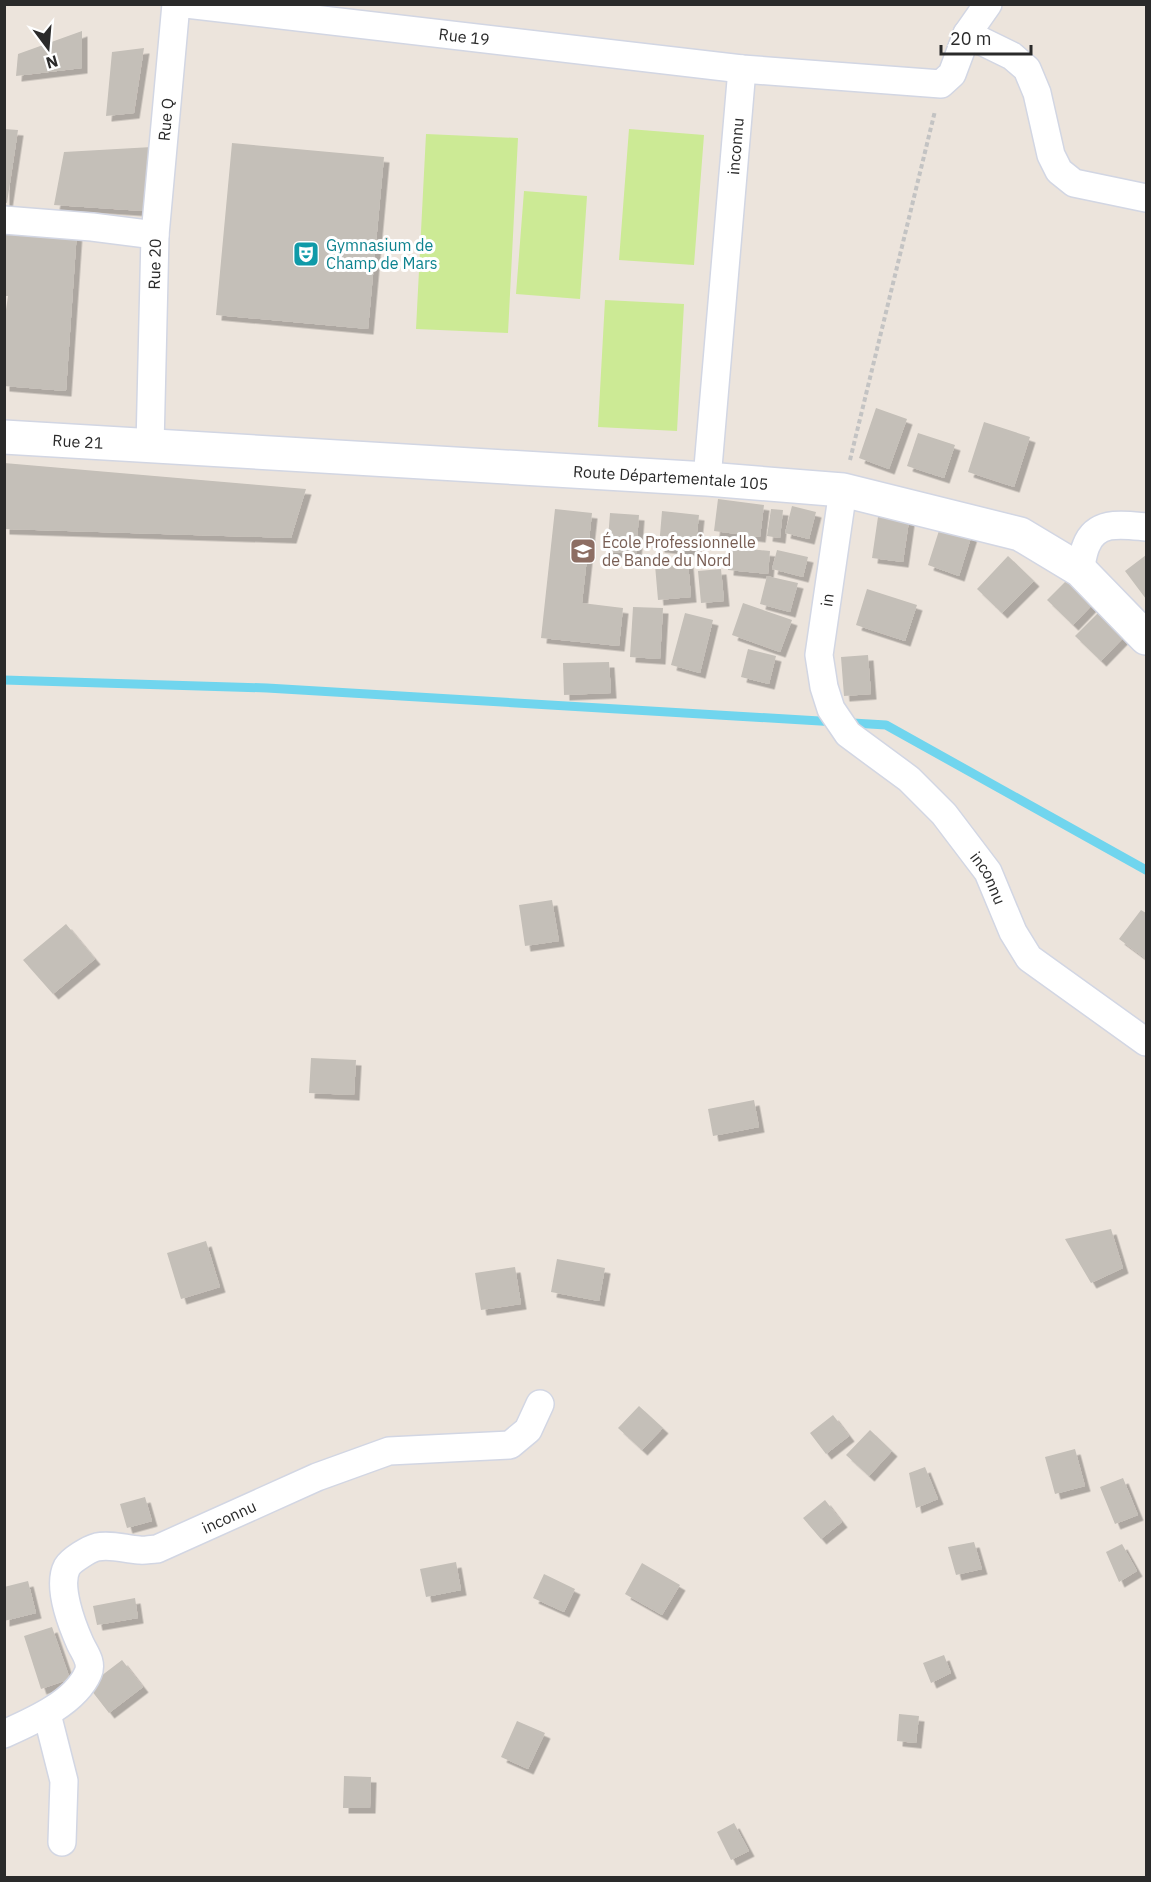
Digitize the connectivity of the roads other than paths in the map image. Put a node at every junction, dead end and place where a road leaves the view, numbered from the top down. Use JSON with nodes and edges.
{"nodes":[{"id":1,"x":176,"y":4,"type":"edge"},
{"id":2,"x":186,"y":4,"type":"edge"},
{"id":3,"x":988,"y":4,"type":"edge"},
{"id":4,"x":967,"y":34,"type":"junction"},
{"id":5,"x":742,"y":69,"type":"junction"},
{"id":6,"x":1146,"y":198,"type":"edge"},
{"id":7,"x":4,"y":220,"type":"edge"},
{"id":8,"x":155,"y":235,"type":"junction"},
{"id":9,"x":4,"y":437,"type":"edge"},
{"id":10,"x":150,"y":446,"type":"junction"},
{"id":11,"x":707,"y":479,"type":"junction"},
{"id":12,"x":843,"y":490,"type":"junction"},
{"id":13,"x":1146,"y":526,"type":"edge"},
{"id":14,"x":1080,"y":570,"type":"junction"},
{"id":15,"x":1146,"y":638,"type":"edge"},
{"id":16,"x":831,"y":709,"type":"joint"},
{"id":17,"x":1146,"y":1042,"type":"edge"},
{"id":18,"x":540,"y":1404,"type":"dead end"},
{"id":19,"x":47,"y":1714,"type":"junction"},
{"id":20,"x":4,"y":1734,"type":"edge"},
{"id":21,"x":62,"y":1842,"type":"dead end"}],
"edges":[{"from":1,"to":8,"type":"street","name":"Rue Q"},
{"from":2,"to":5,"type":"street","name":"Rue 19"},
{"from":3,"to":4,"type":"street"},
{"from":4,"to":5,"type":"street"},
{"from":4,"to":6,"type":"street"},
{"from":5,"to":11,"type":"street","name":"inconnu"},
{"from":7,"to":8,"type":"street","name":"Rue 20"},
{"from":8,"to":10,"type":"street","name":"Rue 20"},
{"from":9,"to":10,"type":"street","name":"Rue 21"},
{"from":10,"to":11,"type":"street","name":"Route Départementale 105"},
{"from":11,"to":12,"type":"street","name":"Route Départementale 105"},
{"from":12,"to":14,"type":"street","name":"Route Départementale 105"},
{"from":12,"to":16,"type":"street","name":"in"},
{"from":13,"to":14,"type":"street"},
{"from":14,"to":15,"type":"street","name":"Route Départementale 105"},
{"from":16,"to":17,"type":"street","name":"inconnu"},
{"from":18,"to":19,"type":"street","name":"inconnu"},
{"from":19,"to":20,"type":"street","name":"inconnu"},
{"from":19,"to":21,"type":"street"}]}
